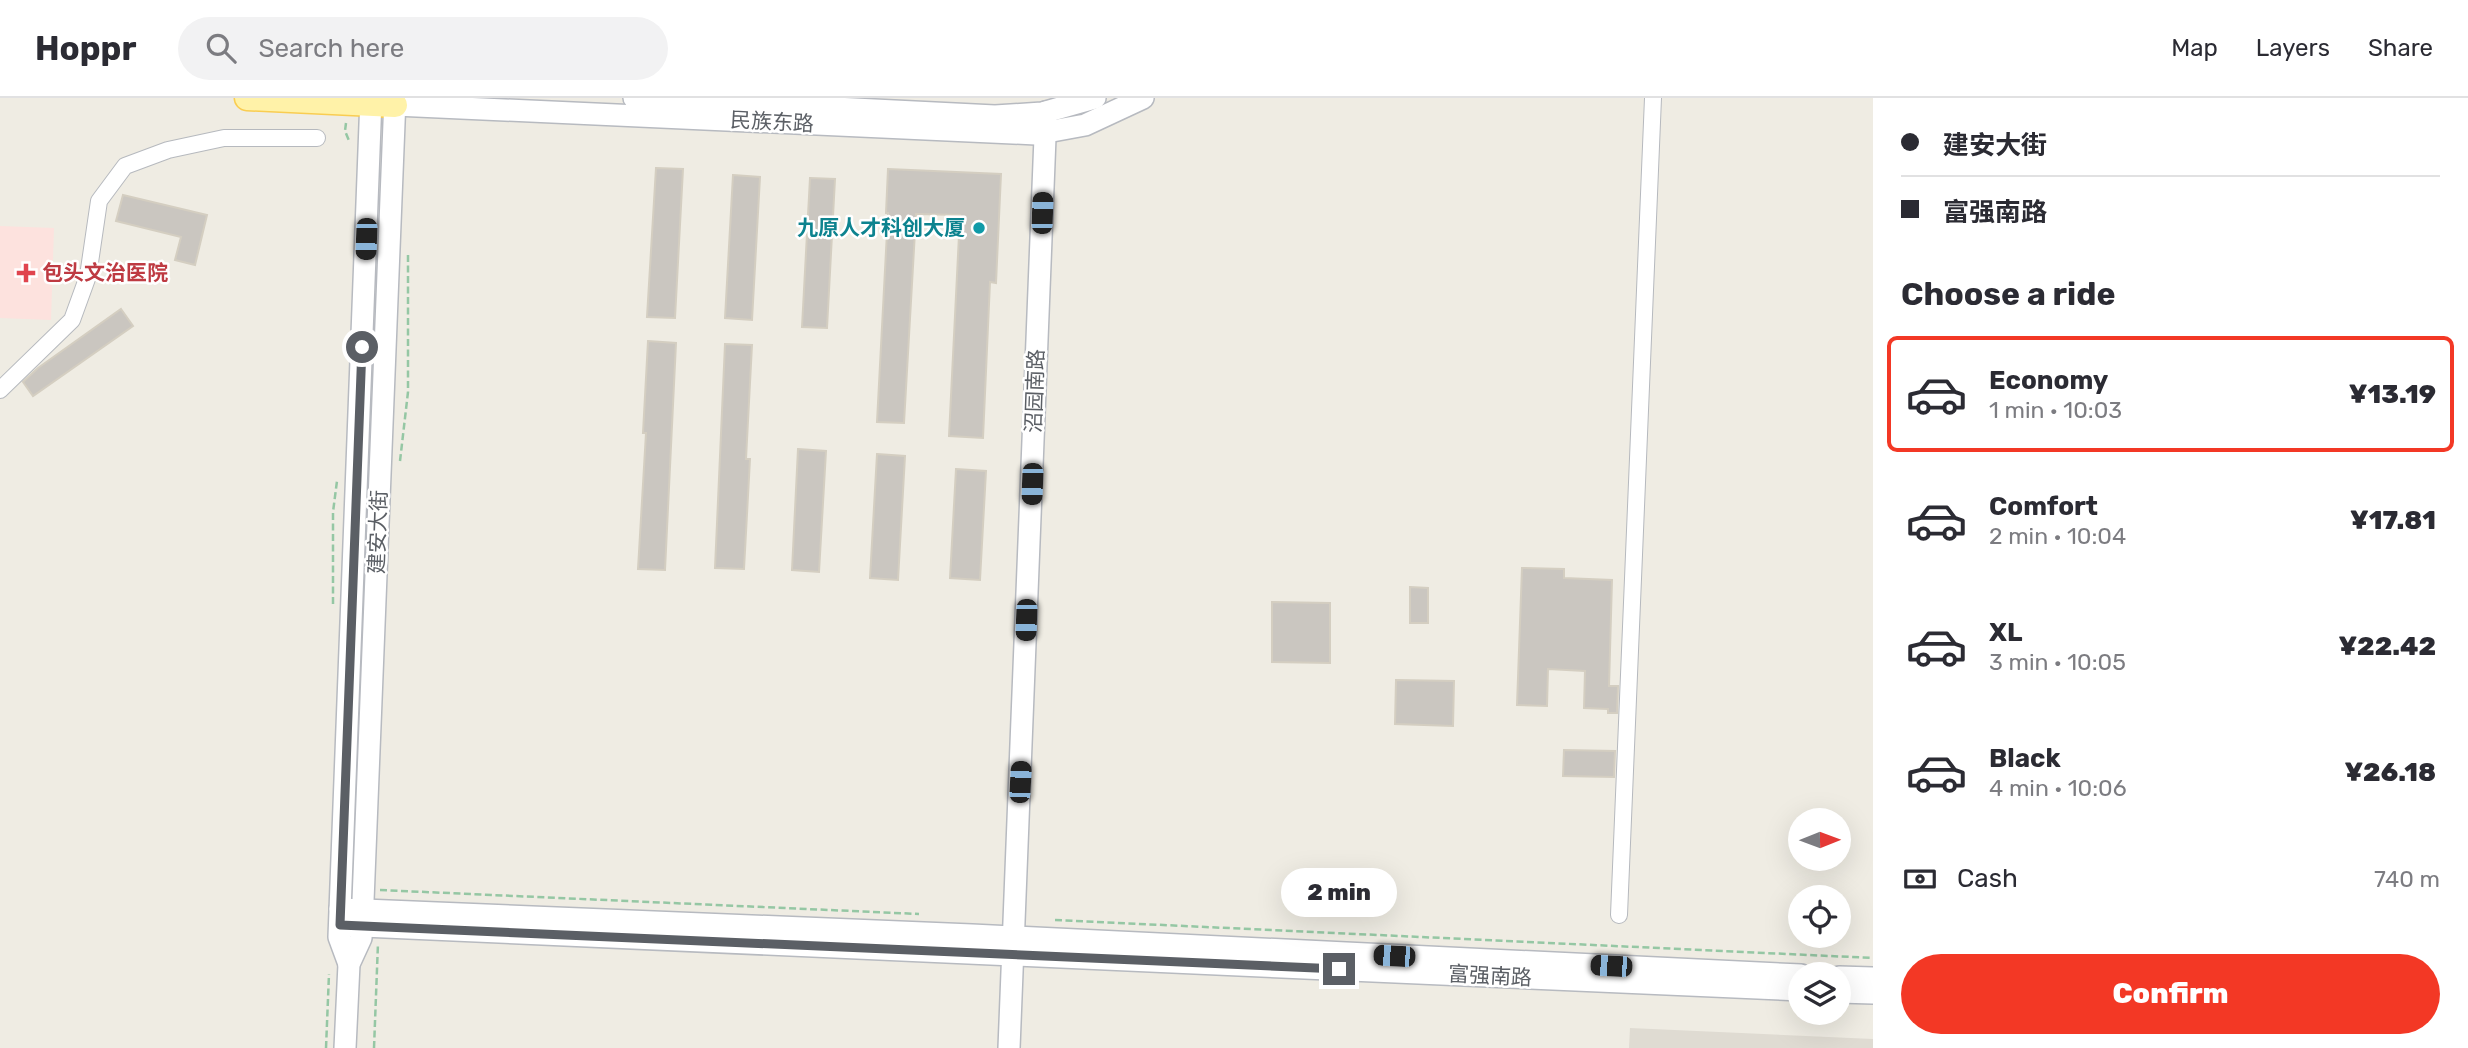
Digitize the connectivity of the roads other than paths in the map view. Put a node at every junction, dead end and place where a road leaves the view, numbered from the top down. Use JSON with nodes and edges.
{"nodes":[{"id":1,"x":247,"y":98,"type":"edge"},
{"id":2,"x":634,"y":98,"type":"edge"},
{"id":3,"x":1095,"y":98,"type":"edge"},
{"id":4,"x":1143,"y":98,"type":"edge"},
{"id":5,"x":1653,"y":98,"type":"edge"},
{"id":6,"x":671,"y":99,"type":"edge"},
{"id":7,"x":376,"y":101,"type":"edge"},
{"id":8,"x":1046,"y":122,"type":"junction"},
{"id":9,"x":317,"y":138,"type":"dead end"},
{"id":10,"x":0,"y":390,"type":"edge"},
{"id":11,"x":1619,"y":915,"type":"dead end"},
{"id":12,"x":340,"y":917,"type":"junction"},
{"id":13,"x":362,"y":918,"type":"junction"},
{"id":14,"x":1013,"y":946,"type":"junction"},
{"id":15,"x":349,"y":964,"type":"junction"},
{"id":16,"x":1788,"y":975,"type":"edge"},
{"id":17,"x":1851,"y":977,"type":"edge"},
{"id":18,"x":1873,"y":978,"type":"edge"},
{"id":19,"x":1788,"y":989,"type":"edge"},
{"id":20,"x":1851,"y":992,"type":"edge"},
{"id":21,"x":1873,"y":993,"type":"edge"},
{"id":22,"x":345,"y":1048,"type":"edge"},
{"id":23,"x":1009,"y":1048,"type":"edge"}],
"edges":[{"from":1,"to":7,"type":"main road"},
{"from":2,"to":6,"type":"main road","name":"民族东路"},
{"from":3,"to":8,"type":"main road","name":"民族东路"},
{"from":4,"to":8,"type":"main road","name":"民族东路"},
{"from":5,"to":11,"type":"street"},
{"from":6,"to":8,"type":"main road","name":"民族东路"},
{"from":7,"to":8,"type":"main road","name":"民族东路"},
{"from":7,"to":12,"type":"main road","name":"建安大街"},
{"from":7,"to":13,"type":"main road","name":"建安大街"},
{"from":8,"to":14,"type":"main road","name":"沼园南路"},
{"from":9,"to":10,"type":"street"},
{"from":12,"to":13,"type":"main road","name":"富强南路"},
{"from":12,"to":15,"type":"main road","name":"建安大街"},
{"from":13,"to":14,"type":"main road","name":"富强南路"},
{"from":13,"to":15,"type":"main road","name":"建安大街"},
{"from":14,"to":16,"type":"main road","name":"富强南路"},
{"from":14,"to":19,"type":"main road","name":"富强南路"},
{"from":14,"to":23,"type":"main road","name":"沼园南路"},
{"from":15,"to":22,"type":"main road","name":"建安大街"},
{"from":17,"to":18,"type":"main road"},
{"from":20,"to":21,"type":"main road"}]}
